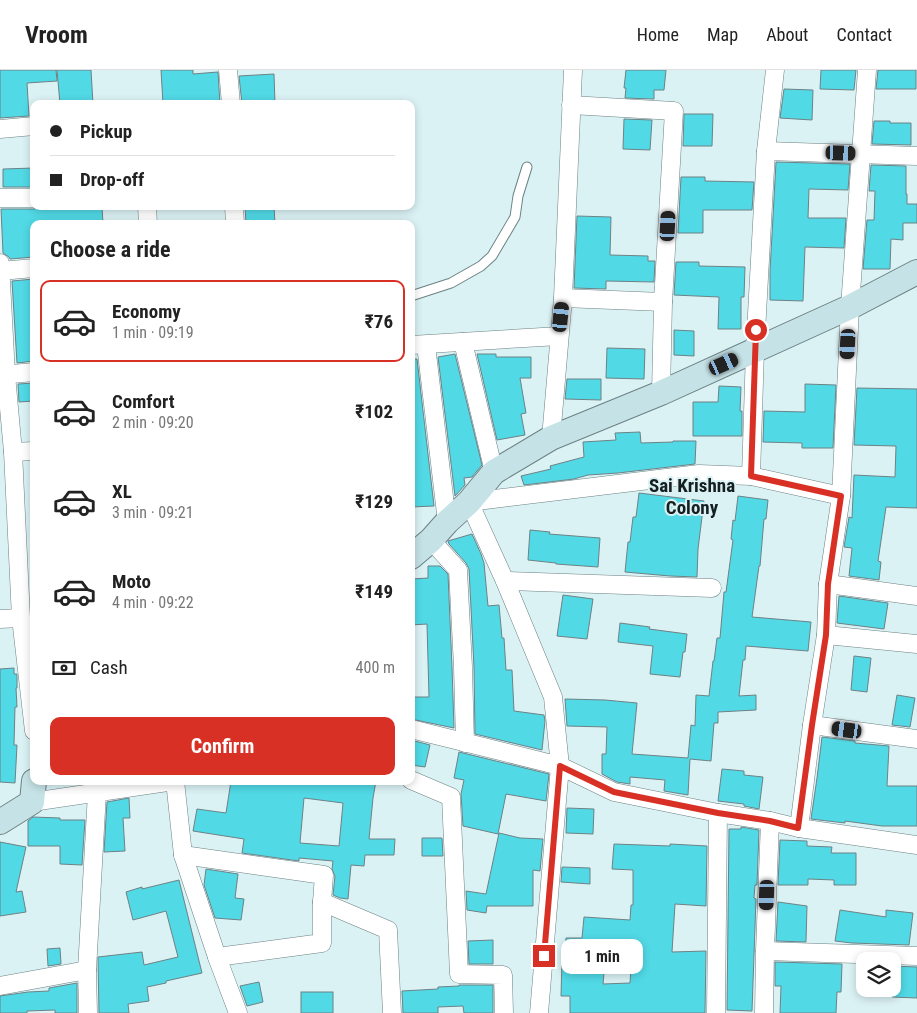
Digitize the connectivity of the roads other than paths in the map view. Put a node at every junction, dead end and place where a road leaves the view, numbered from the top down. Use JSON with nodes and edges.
{"nodes":[{"id":1,"x":228,"y":70,"type":"edge"},
{"id":2,"x":573,"y":70,"type":"edge"},
{"id":3,"x":774,"y":70,"type":"edge"},
{"id":4,"x":867,"y":70,"type":"edge"},
{"id":5,"x":231,"y":100,"type":"edge"},
{"id":6,"x":572,"y":105,"type":"junction"},
{"id":7,"x":30,"y":126,"type":"edge"},
{"id":8,"x":0,"y":129,"type":"edge"},
{"id":9,"x":766,"y":151,"type":"junction"},
{"id":10,"x":860,"y":154,"type":"junction"},
{"id":11,"x":917,"y":156,"type":"edge"},
{"id":12,"x":527,"y":167,"type":"dead end"},
{"id":13,"x":0,"y":198,"type":"edge"},
{"id":14,"x":30,"y":198,"type":"edge"},
{"id":15,"x":0,"y":264,"type":"edge"},
{"id":16,"x":30,"y":268,"type":"edge"},
{"id":17,"x":0,"y":271,"type":"edge"},
{"id":18,"x":917,"y":272,"type":"edge"},
{"id":19,"x":415,"y":295,"type":"edge"},
{"id":20,"x":563,"y":298,"type":"junction"},
{"id":21,"x":663,"y":302,"type":"junction"},
{"id":22,"x":850,"y":307,"type":"junction"},
{"id":23,"x":559,"y":336,"type":"junction"},
{"id":24,"x":463,"y":342,"type":"junction"},
{"id":25,"x":419,"y":345,"type":"edge"},
{"id":26,"x":756,"y":350,"type":"junction"},
{"id":27,"x":30,"y":372,"type":"edge"},
{"id":28,"x":3,"y":375,"type":"edge"},
{"id":29,"x":661,"y":392,"type":"junction"},
{"id":30,"x":551,"y":438,"type":"junction"},
{"id":31,"x":30,"y":450,"type":"edge"},
{"id":32,"x":13,"y":452,"type":"junction"},
{"id":33,"x":494,"y":472,"type":"junction"},
{"id":34,"x":751,"y":476,"type":"junction"},
{"id":35,"x":841,"y":496,"type":"junction"},
{"id":36,"x":469,"y":502,"type":"junction"},
{"id":37,"x":447,"y":522,"type":"junction"},
{"id":38,"x":430,"y":540,"type":"junction"},
{"id":39,"x":415,"y":553,"type":"edge"},
{"id":40,"x":505,"y":581,"type":"junction"},
{"id":41,"x":828,"y":584,"type":"junction"},
{"id":42,"x":712,"y":588,"type":"dead end"},
{"id":43,"x":917,"y":596,"type":"edge"},
{"id":44,"x":21,"y":618,"type":"junction"},
{"id":45,"x":0,"y":619,"type":"edge"},
{"id":46,"x":826,"y":635,"type":"junction"},
{"id":47,"x":917,"y":644,"type":"edge"},
{"id":48,"x":30,"y":696,"type":"edge"},
{"id":49,"x":812,"y":725,"type":"junction"},
{"id":50,"x":415,"y":730,"type":"edge"},
{"id":51,"x":917,"y":739,"type":"edge"},
{"id":52,"x":465,"y":743,"type":"junction"},
{"id":53,"x":560,"y":766,"type":"junction"},
{"id":54,"x":415,"y":782,"type":"edge"},
{"id":55,"x":148,"y":785,"type":"edge"},
{"id":56,"x":175,"y":785,"type":"edge"},
{"id":57,"x":33,"y":792,"type":"edge"},
{"id":58,"x":97,"y":793,"type":"junction"},
{"id":59,"x":718,"y":813,"type":"junction"},
{"id":60,"x":770,"y":821,"type":"junction"},
{"id":61,"x":0,"y":822,"type":"edge"},
{"id":62,"x":798,"y":828,"type":"junction"},
{"id":63,"x":917,"y":845,"type":"edge"},
{"id":64,"x":184,"y":855,"type":"junction"},
{"id":65,"x":322,"y":902,"type":"junction"},
{"id":66,"x":765,"y":951,"type":"junction"},
{"id":67,"x":917,"y":956,"type":"edge"},
{"id":68,"x":217,"y":958,"type":"junction"},
{"id":69,"x":88,"y":970,"type":"junction"},
{"id":70,"x":0,"y":986,"type":"edge"},
{"id":71,"x":88,"y":1013,"type":"edge"},
{"id":72,"x":238,"y":1013,"type":"edge"},
{"id":73,"x":392,"y":1013,"type":"edge"},
{"id":74,"x":504,"y":1013,"type":"edge"},
{"id":75,"x":539,"y":1013,"type":"edge"},
{"id":76,"x":716,"y":1013,"type":"edge"},
{"id":77,"x":764,"y":1013,"type":"edge"}],
"edges":[{"from":1,"to":5,"type":"street"},
{"from":2,"to":6,"type":"street"},
{"from":3,"to":9,"type":"street"},
{"from":4,"to":10,"type":"street"},
{"from":6,"to":20,"type":"street"},
{"from":6,"to":21,"type":"street"},
{"from":7,"to":8,"type":"street"},
{"from":9,"to":10,"type":"street"},
{"from":9,"to":26,"type":"street"},
{"from":10,"to":11,"type":"street"},
{"from":10,"to":22,"type":"street"},
{"from":12,"to":19,"type":"lane"},
{"from":13,"to":14,"type":"street"},
{"from":15,"to":17,"type":"street"},
{"from":16,"to":17,"type":"street"},
{"from":17,"to":28,"type":"street"},
{"from":18,"to":22,"type":"street"},
{"from":20,"to":21,"type":"street"},
{"from":20,"to":23,"type":"street"},
{"from":21,"to":29,"type":"street"},
{"from":22,"to":26,"type":"street"},
{"from":22,"to":35,"type":"street"},
{"from":23,"to":24,"type":"street"},
{"from":23,"to":30,"type":"street"},
{"from":24,"to":25,"type":"street"},
{"from":24,"to":33,"type":"street"},
{"from":25,"to":37,"type":"street"},
{"from":26,"to":29,"type":"street"},
{"from":26,"to":34,"type":"street"},
{"from":27,"to":28,"type":"street"},
{"from":28,"to":32,"type":"street"},
{"from":29,"to":30,"type":"street"},
{"from":30,"to":33,"type":"street"},
{"from":31,"to":32,"type":"street"},
{"from":32,"to":44,"type":"street"},
{"from":33,"to":36,"type":"street"},
{"from":34,"to":35,"type":"street"},
{"from":34,"to":36,"type":"street"},
{"from":35,"to":41,"type":"street"},
{"from":36,"to":37,"type":"street"},
{"from":36,"to":40,"type":"street"},
{"from":37,"to":38,"type":"street"},
{"from":38,"to":39,"type":"street"},
{"from":38,"to":52,"type":"street"},
{"from":40,"to":42,"type":"street"},
{"from":40,"to":53,"type":"street"},
{"from":41,"to":43,"type":"street"},
{"from":41,"to":46,"type":"street"},
{"from":44,"to":45,"type":"street"},
{"from":44,"to":48,"type":"street"},
{"from":46,"to":47,"type":"street"},
{"from":46,"to":49,"type":"street"},
{"from":49,"to":51,"type":"street"},
{"from":49,"to":62,"type":"street"},
{"from":50,"to":52,"type":"street"},
{"from":52,"to":53,"type":"street"},
{"from":53,"to":59,"type":"street"},
{"from":53,"to":75,"type":"street"},
{"from":54,"to":74,"type":"street"},
{"from":55,"to":58,"type":"street"},
{"from":56,"to":64,"type":"street"},
{"from":57,"to":58,"type":"street"},
{"from":57,"to":61,"type":"street"},
{"from":58,"to":69,"type":"street"},
{"from":59,"to":60,"type":"street"},
{"from":59,"to":76,"type":"street"},
{"from":60,"to":62,"type":"street"},
{"from":60,"to":66,"type":"street"},
{"from":62,"to":63,"type":"street"},
{"from":64,"to":65,"type":"street"},
{"from":64,"to":68,"type":"street"},
{"from":65,"to":68,"type":"street"},
{"from":65,"to":73,"type":"street"},
{"from":66,"to":67,"type":"street"},
{"from":66,"to":77,"type":"street"},
{"from":68,"to":72,"type":"street"},
{"from":69,"to":70,"type":"street"},
{"from":69,"to":71,"type":"street"}]}
